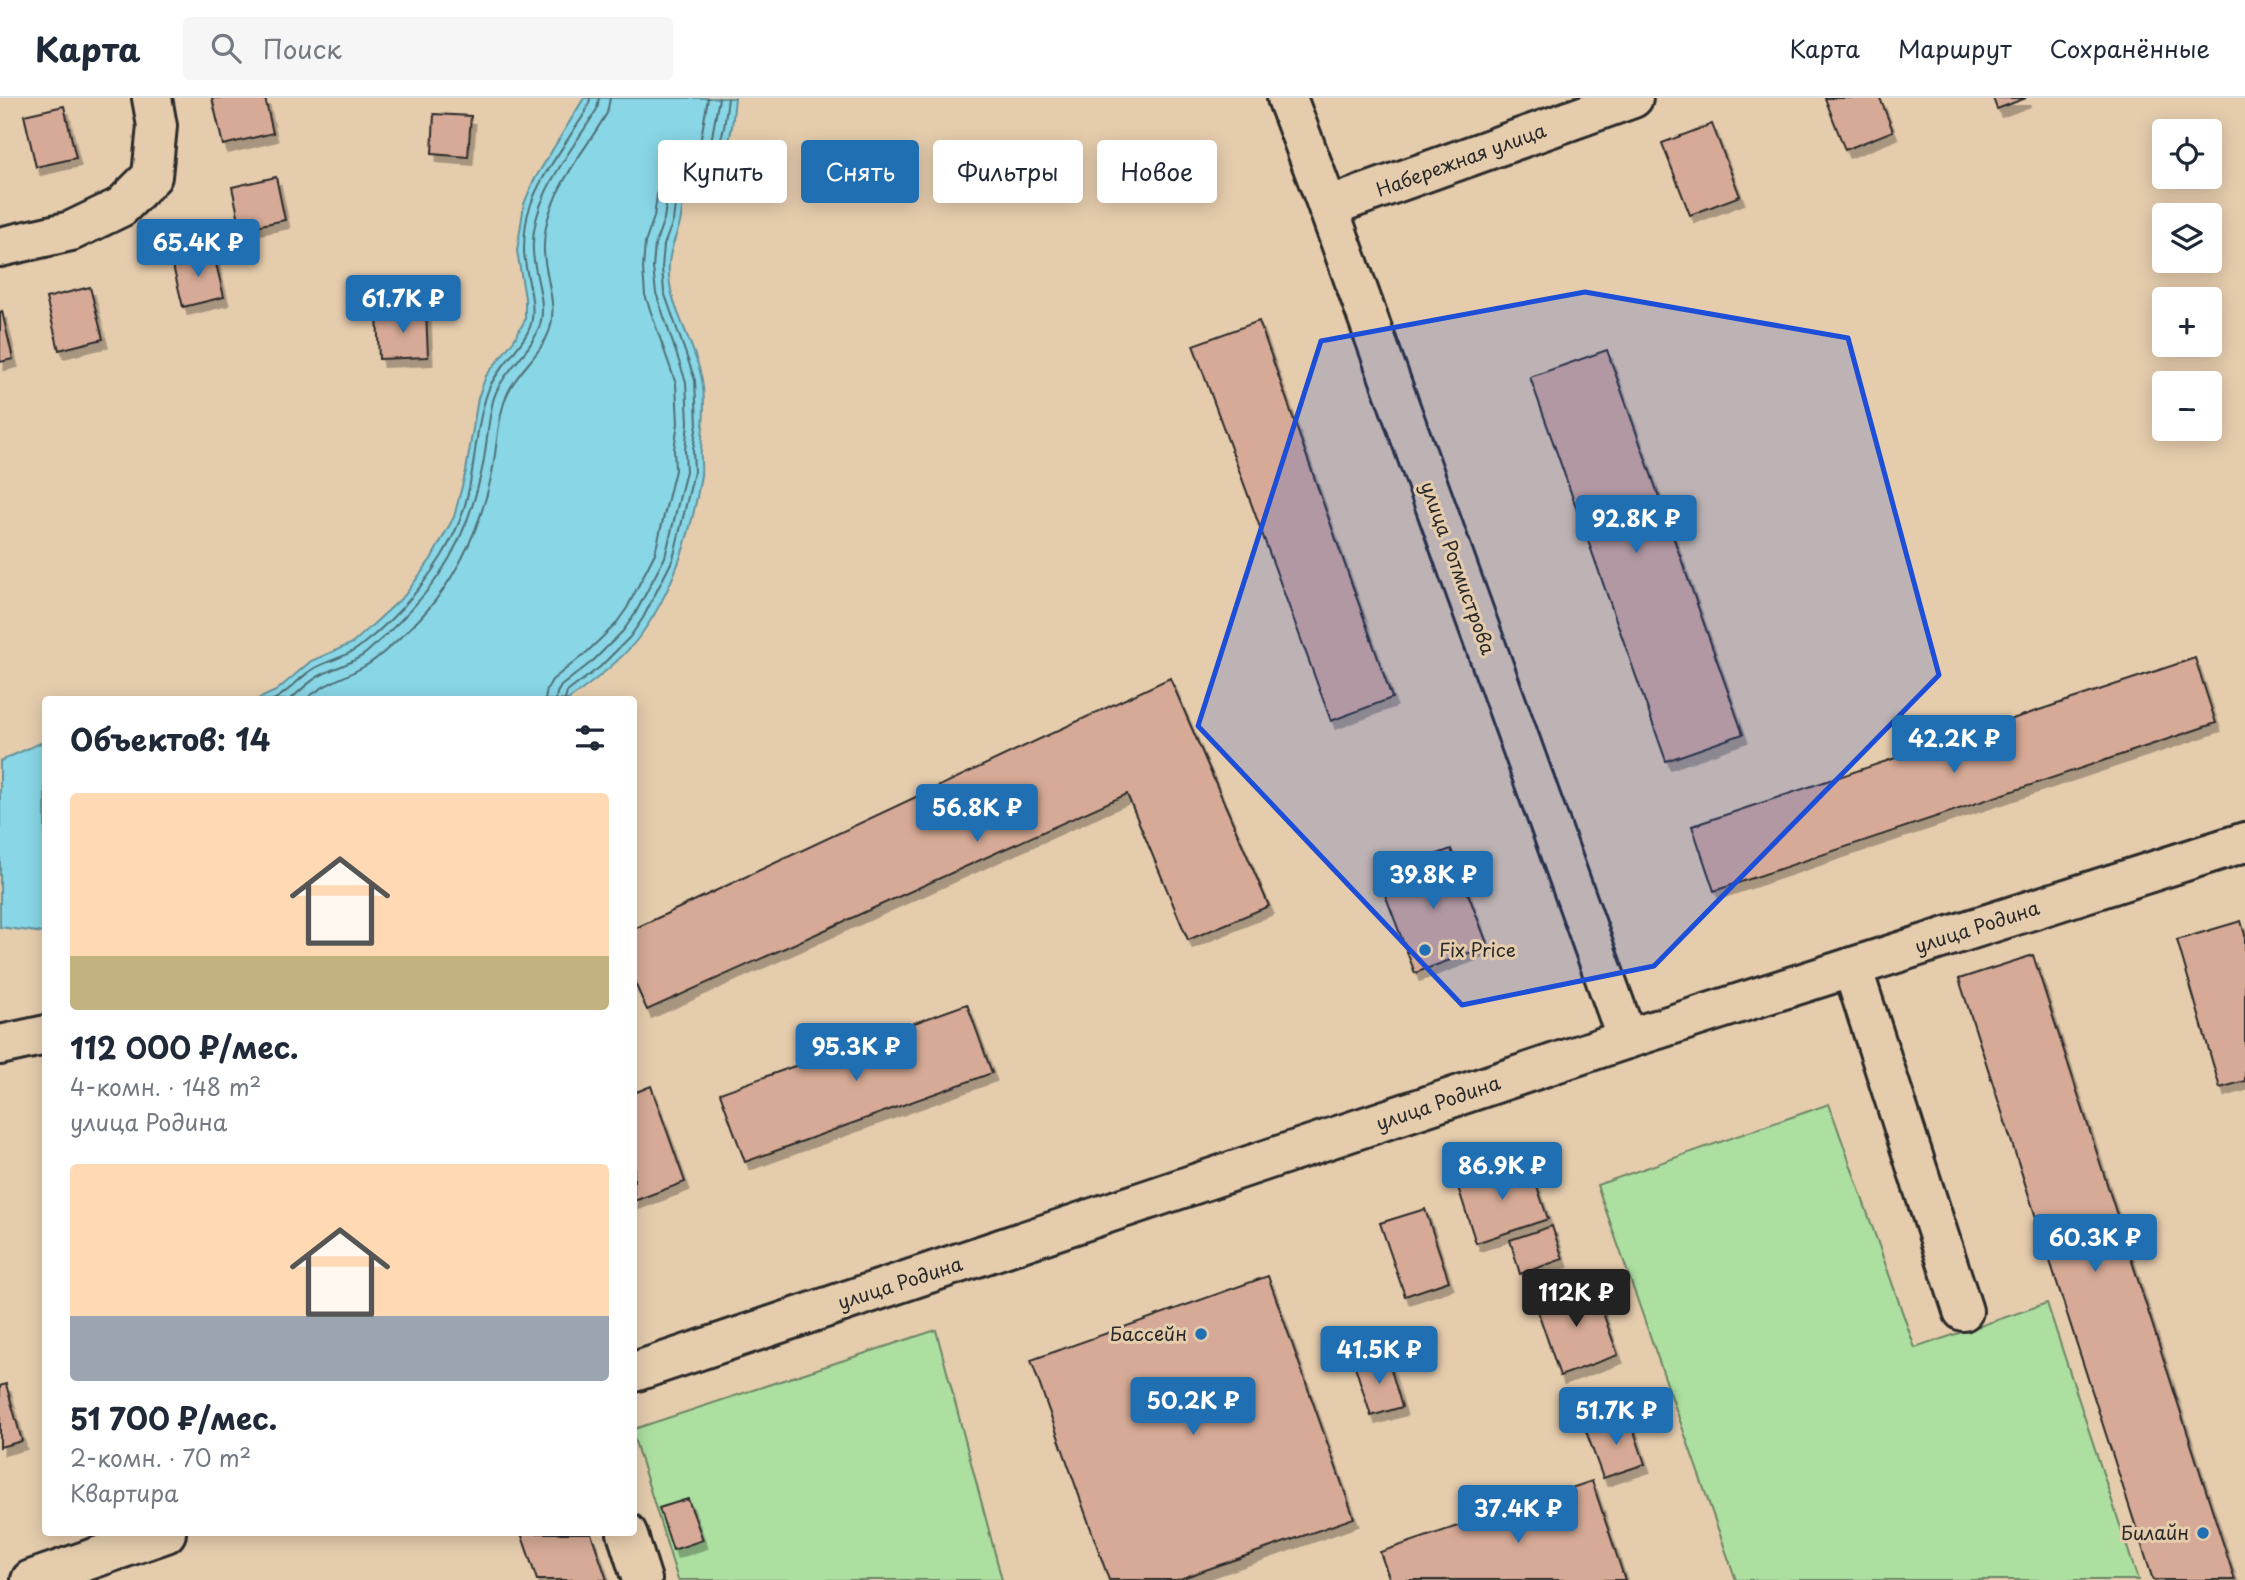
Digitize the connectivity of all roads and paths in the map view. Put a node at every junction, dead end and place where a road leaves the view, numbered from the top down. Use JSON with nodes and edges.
{"nodes":[{"id":1,"x":152,"y":98,"type":"edge"},
{"id":2,"x":1287,"y":98,"type":"edge"},
{"id":3,"x":1633,"y":98,"type":"edge"},
{"id":4,"x":1328,"y":207,"type":"junction"},
{"id":5,"x":0,"y":247,"type":"edge"},
{"id":6,"x":2245,"y":842,"type":"edge"},
{"id":7,"x":1852,"y":967,"type":"junction"},
{"id":8,"x":42,"y":1036,"type":"edge"},
{"id":9,"x":1627,"y":1039,"type":"junction"},
{"id":10,"x":0,"y":1045,"type":"edge"},
{"id":11,"x":1963,"y":1311,"type":"dead end"},
{"id":12,"x":637,"y":1371,"type":"edge"},
{"id":13,"x":157,"y":1536,"type":"edge"},
{"id":14,"x":628,"y":1536,"type":"edge"},
{"id":15,"x":31,"y":1580,"type":"edge"},
{"id":16,"x":642,"y":1580,"type":"edge"}],
"edges":[{"from":1,"to":5,"type":"street"},
{"from":2,"to":4,"type":"street","name":"улица Ротмистрова"},
{"from":3,"to":4,"type":"street","name":"Набережная улица"},
{"from":4,"to":9,"type":"street","name":"улица Ротмистрова"},
{"from":6,"to":7,"type":"street","name":"улица Родина"},
{"from":7,"to":9,"type":"street","name":"улица Родина"},
{"from":7,"to":11,"type":"street"},
{"from":8,"to":10,"type":"street"},
{"from":9,"to":12,"type":"street","name":"улица Родина"},
{"from":13,"to":15,"type":"street"},
{"from":14,"to":16,"type":"street"}]}
